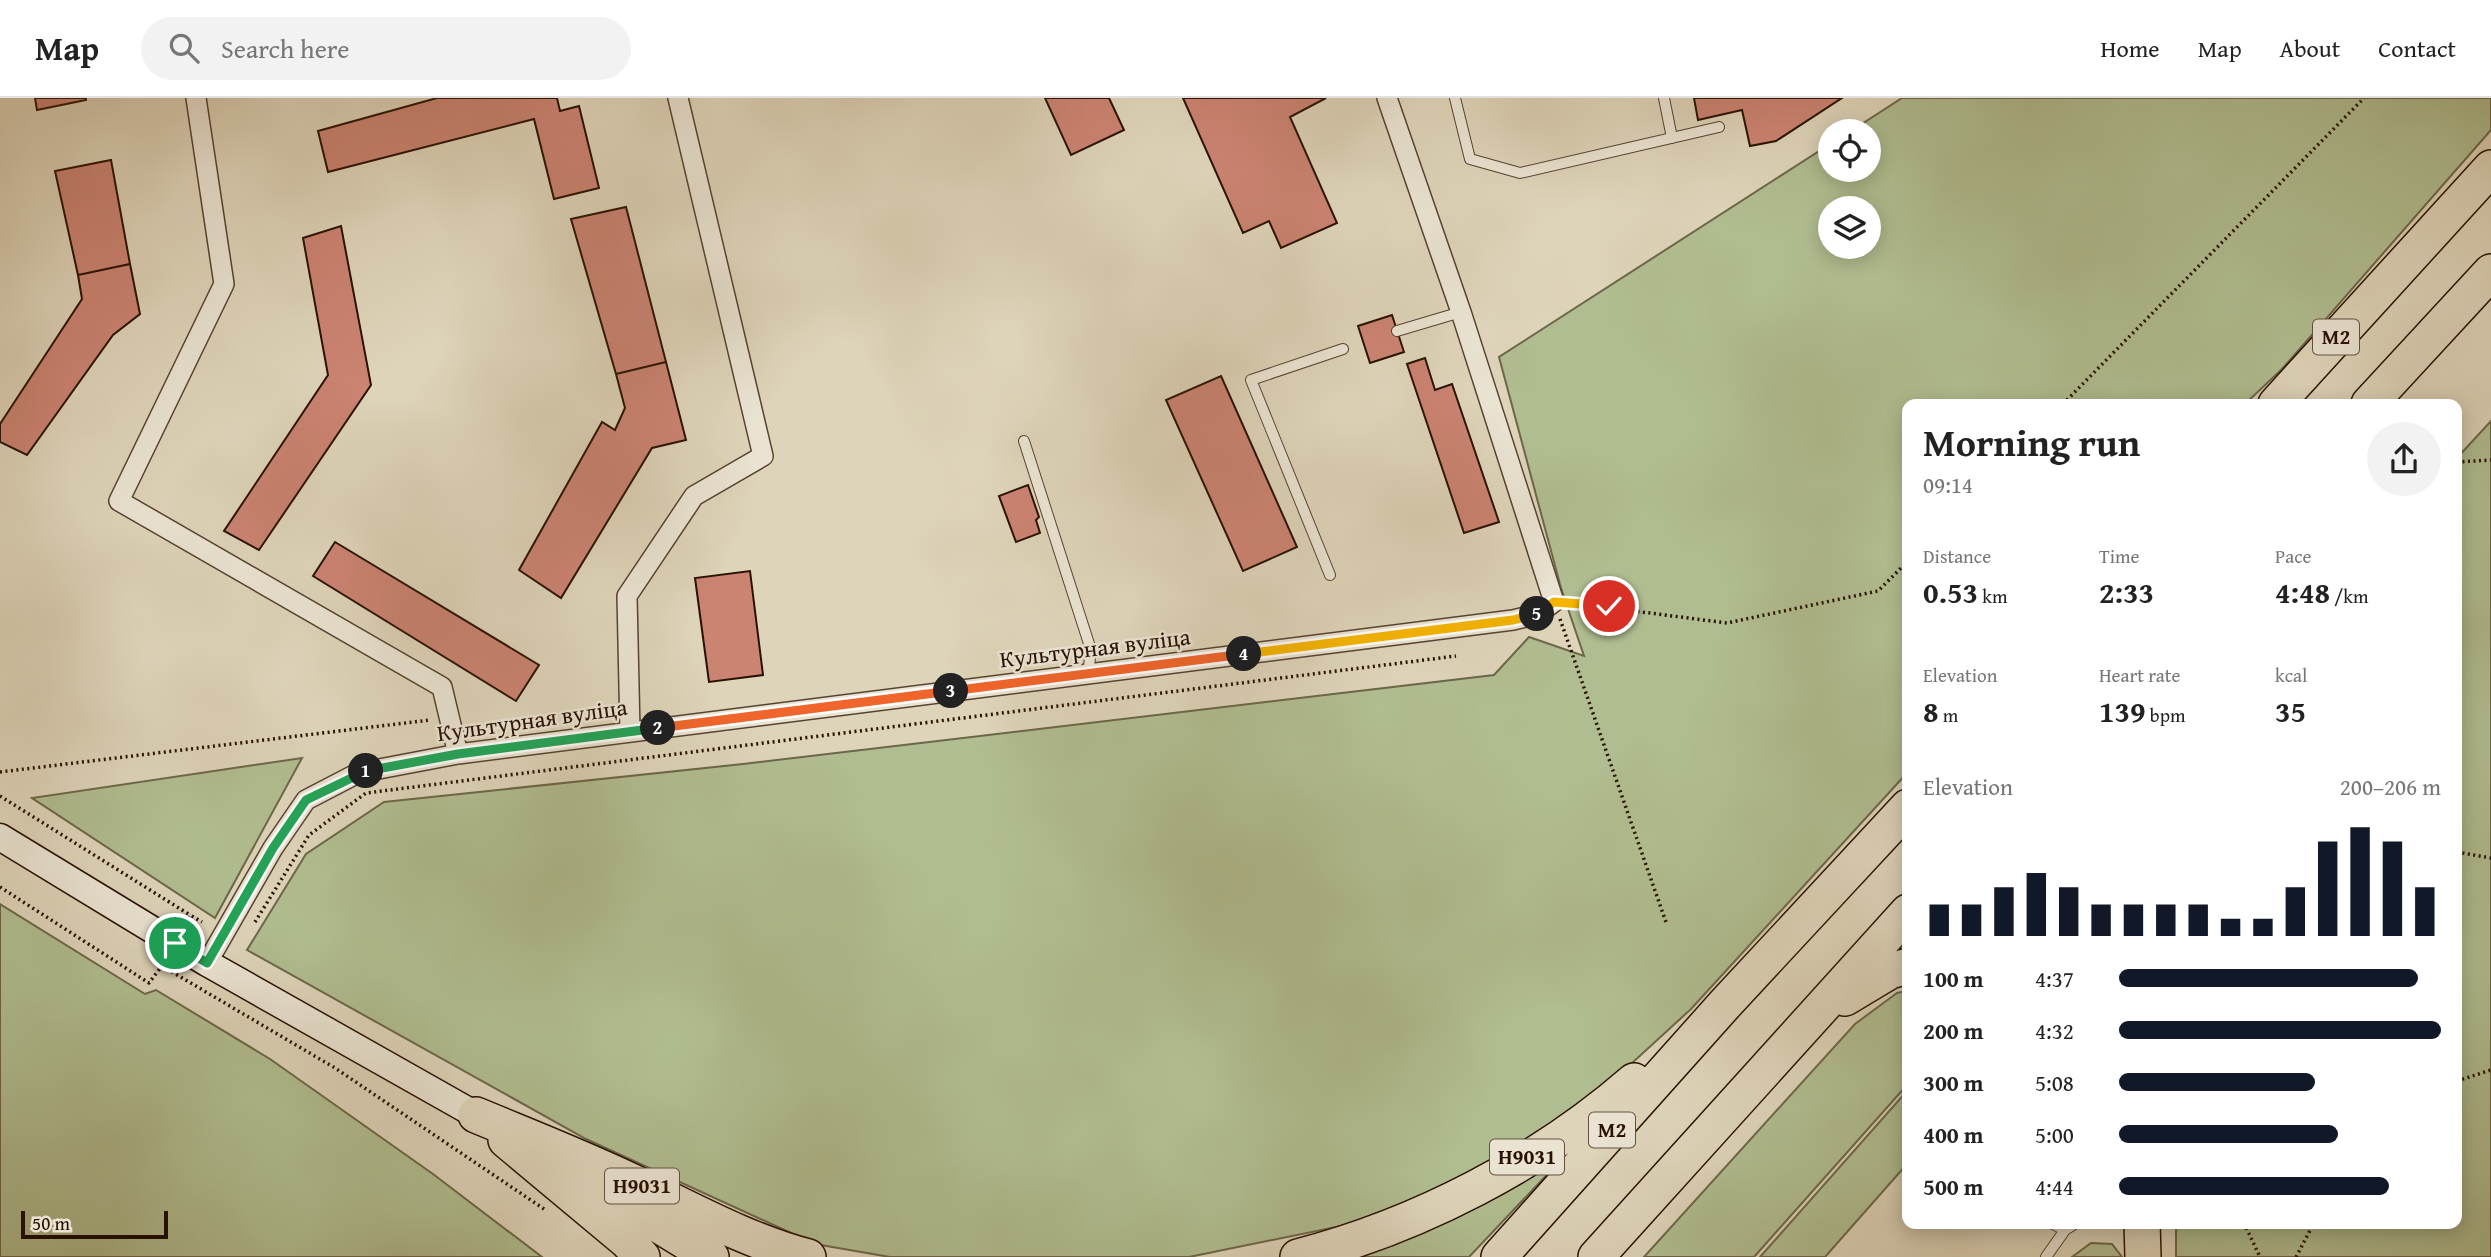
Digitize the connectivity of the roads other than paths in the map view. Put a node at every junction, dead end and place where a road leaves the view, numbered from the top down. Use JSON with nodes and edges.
{"nodes":[{"id":1,"x":196,"y":98,"type":"edge"},
{"id":2,"x":678,"y":98,"type":"edge"},
{"id":3,"x":1387,"y":98,"type":"edge"},
{"id":4,"x":1455,"y":98,"type":"edge"},
{"id":5,"x":1664,"y":98,"type":"edge"},
{"id":6,"x":1719,"y":127,"type":"dead end"},
{"id":7,"x":1672,"y":138,"type":"junction"},
{"id":8,"x":2491,"y":167,"type":"edge"},
{"id":9,"x":2491,"y":272,"type":"edge"},
{"id":10,"x":1461,"y":312,"type":"junction"},
{"id":11,"x":1397,"y":331,"type":"dead end"},
{"id":12,"x":1343,"y":349,"type":"dead end"},
{"id":13,"x":2281,"y":399,"type":"edge"},
{"id":14,"x":2375,"y":399,"type":"edge"},
{"id":15,"x":1024,"y":441,"type":"dead end"},
{"id":16,"x":1330,"y":575,"type":"dead end"},
{"id":17,"x":1088,"y":674,"type":"junction"},
{"id":18,"x":630,"y":732,"type":"junction"},
{"id":19,"x":458,"y":754,"type":"junction"},
{"id":20,"x":1902,"y":813,"type":"edge"},
{"id":21,"x":0,"y":837,"type":"edge"},
{"id":22,"x":1902,"y":919,"type":"edge"},
{"id":23,"x":207,"y":963,"type":"junction"},
{"id":24,"x":1902,"y":968,"type":"edge"},
{"id":25,"x":1725,"y":1004,"type":"junction"},
{"id":26,"x":1809,"y":1021,"type":"junction"},
{"id":27,"x":476,"y":1115,"type":"junction"},
{"id":28,"x":2142,"y":1229,"type":"edge"},
{"id":29,"x":2065,"y":1230,"type":"edge"},
{"id":30,"x":642,"y":1257,"type":"edge"},
{"id":31,"x":710,"y":1257,"type":"edge"},
{"id":32,"x":808,"y":1257,"type":"edge"},
{"id":33,"x":1298,"y":1257,"type":"edge"},
{"id":34,"x":1499,"y":1257,"type":"edge"},
{"id":35,"x":1596,"y":1257,"type":"edge"},
{"id":36,"x":2046,"y":1257,"type":"edge"},
{"id":37,"x":2143,"y":1257,"type":"edge"}],
"edges":[{"from":1,"to":19,"type":"street"},
{"from":2,"to":18,"type":"street"},
{"from":3,"to":10,"type":"street"},
{"from":4,"to":7,"type":"lane"},
{"from":5,"to":7,"type":"lane"},
{"from":6,"to":7,"type":"lane"},
{"from":8,"to":13,"type":"highway","number":"М2"},
{"from":9,"to":14,"type":"highway"},
{"from":10,"to":11,"type":"lane"},
{"from":10,"to":17,"type":"street","name":"Культурная вуліца"},
{"from":12,"to":16,"type":"lane"},
{"from":15,"to":17,"type":"lane"},
{"from":17,"to":18,"type":"street","name":"Культурная вуліца"},
{"from":18,"to":19,"type":"street","name":"Культурная вуліца"},
{"from":19,"to":23,"type":"street","name":"Культурная вуліца"},
{"from":20,"to":25,"type":"highway","number":"М2"},
{"from":21,"to":23,"type":"main road","number":"Н9031"},
{"from":22,"to":26,"type":"highway"},
{"from":23,"to":27,"type":"main road","number":"Н9031"},
{"from":24,"to":26,"type":"highway"},
{"from":25,"to":33,"type":"highway","number":"Н9031"},
{"from":25,"to":34,"type":"highway","number":"М2"},
{"from":26,"to":35,"type":"highway"},
{"from":27,"to":30,"type":"highway","number":"Н9031"},
{"from":27,"to":31,"type":"highway","number":"Н9031"},
{"from":27,"to":32,"type":"highway","number":"Н9031"},
{"from":28,"to":37,"type":"highway"},
{"from":29,"to":36,"type":"lane"}]}
